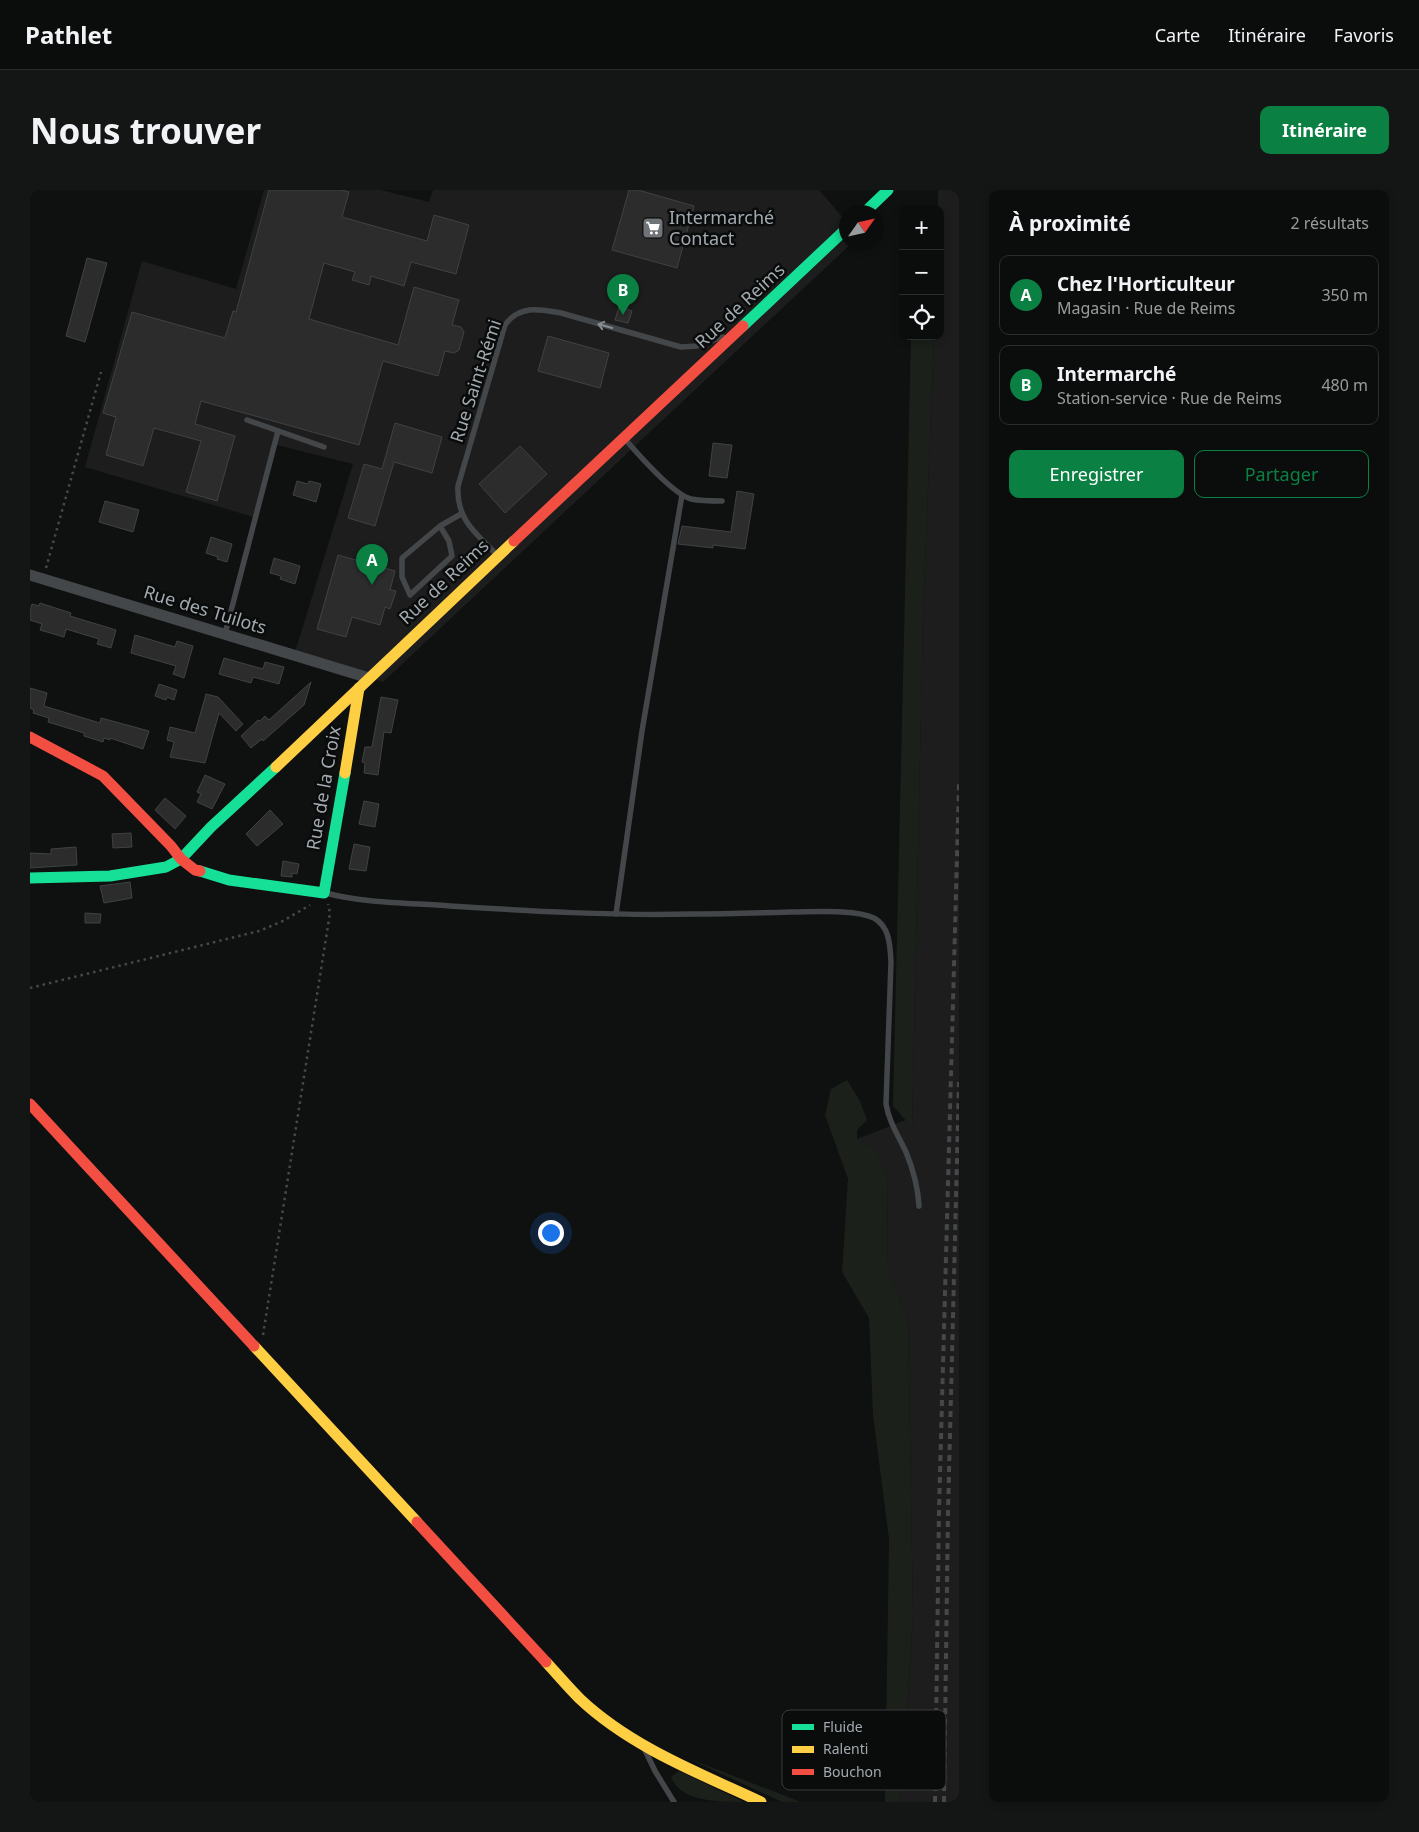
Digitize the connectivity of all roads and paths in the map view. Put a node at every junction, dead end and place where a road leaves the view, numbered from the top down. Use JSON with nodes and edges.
{"nodes":[{"id":1,"x":888,"y":190,"type":"edge"},
{"id":2,"x":872,"y":205,"type":"edge"},
{"id":3,"x":839,"y":237,"type":"edge"},
{"id":4,"x":740,"y":329,"type":"junction"},
{"id":5,"x":101,"y":372,"type":"dead end"},
{"id":6,"x":247,"y":420,"type":"dead end"},
{"id":7,"x":278,"y":432,"type":"junction"},
{"id":8,"x":624,"y":438,"type":"junction"},
{"id":9,"x":324,"y":447,"type":"dead end"},
{"id":10,"x":682,"y":495,"type":"junction"},
{"id":11,"x":722,"y":501,"type":"dead end"},
{"id":12,"x":461,"y":514,"type":"junction"},
{"id":13,"x":440,"y":526,"type":"junction"},
{"id":14,"x":498,"y":556,"type":"junction"},
{"id":15,"x":30,"y":575,"type":"edge"},
{"id":16,"x":43,"y":579,"type":"junction"},
{"id":17,"x":225,"y":634,"type":"junction"},
{"id":18,"x":369,"y":678,"type":"junction"},
{"id":19,"x":359,"y":688,"type":"junction"},
{"id":20,"x":30,"y":737,"type":"edge"},
{"id":21,"x":180,"y":859,"type":"junction"},
{"id":22,"x":30,"y":878,"type":"edge"},
{"id":23,"x":324,"y":893,"type":"junction"},
{"id":24,"x":616,"y":914,"type":"junction"},
{"id":25,"x":30,"y":988,"type":"edge"},
{"id":26,"x":30,"y":1104,"type":"edge"},
{"id":27,"x":920,"y":1206,"type":"dead end"},
{"id":28,"x":261,"y":1352,"type":"junction"},
{"id":29,"x":642,"y":1744,"type":"junction"},
{"id":30,"x":674,"y":1802,"type":"edge"},
{"id":31,"x":760,"y":1802,"type":"edge"}],
"edges":[{"from":1,"to":2,"type":"street"},
{"from":3,"to":4,"type":"street","name":"Rue de Reims"},
{"from":4,"to":8,"type":"street","name":"Rue de Reims"},
{"from":4,"to":12,"type":"lane","name":"Rue Saint-Rémi","one_way":true},
{"from":5,"to":16,"type":"path"},
{"from":6,"to":7,"type":"lane"},
{"from":7,"to":9,"type":"lane"},
{"from":7,"to":17,"type":"lane"},
{"from":8,"to":10,"type":"lane"},
{"from":8,"to":14,"type":"street","name":"Rue de Reims"},
{"from":10,"to":11,"type":"lane"},
{"from":10,"to":24,"type":"lane"},
{"from":12,"to":13,"type":"lane"},
{"from":12,"to":14,"type":"lane"},
{"from":13,"to":13,"type":"lane"},
{"from":14,"to":18,"type":"street","name":"Rue de Reims"},
{"from":15,"to":16,"type":"street","name":"Rue des Tuilots"},
{"from":16,"to":17,"type":"street","name":"Rue des Tuilots"},
{"from":17,"to":18,"type":"street","name":"Rue des Tuilots"},
{"from":18,"to":19,"type":"street","name":"Rue de Reims"},
{"from":19,"to":21,"type":"street","name":"Rue de Reims"},
{"from":19,"to":23,"type":"street","name":"Rue de la Croix"},
{"from":20,"to":21,"type":"street"},
{"from":21,"to":22,"type":"street","name":"Rue de Reims"},
{"from":21,"to":23,"type":"street"},
{"from":23,"to":24,"type":"lane"},
{"from":23,"to":25,"type":"path"},
{"from":23,"to":28,"type":"path"},
{"from":24,"to":27,"type":"lane"},
{"from":26,"to":28,"type":"street"},
{"from":28,"to":29,"type":"street"},
{"from":29,"to":30,"type":"lane"},
{"from":29,"to":31,"type":"street"}]}
